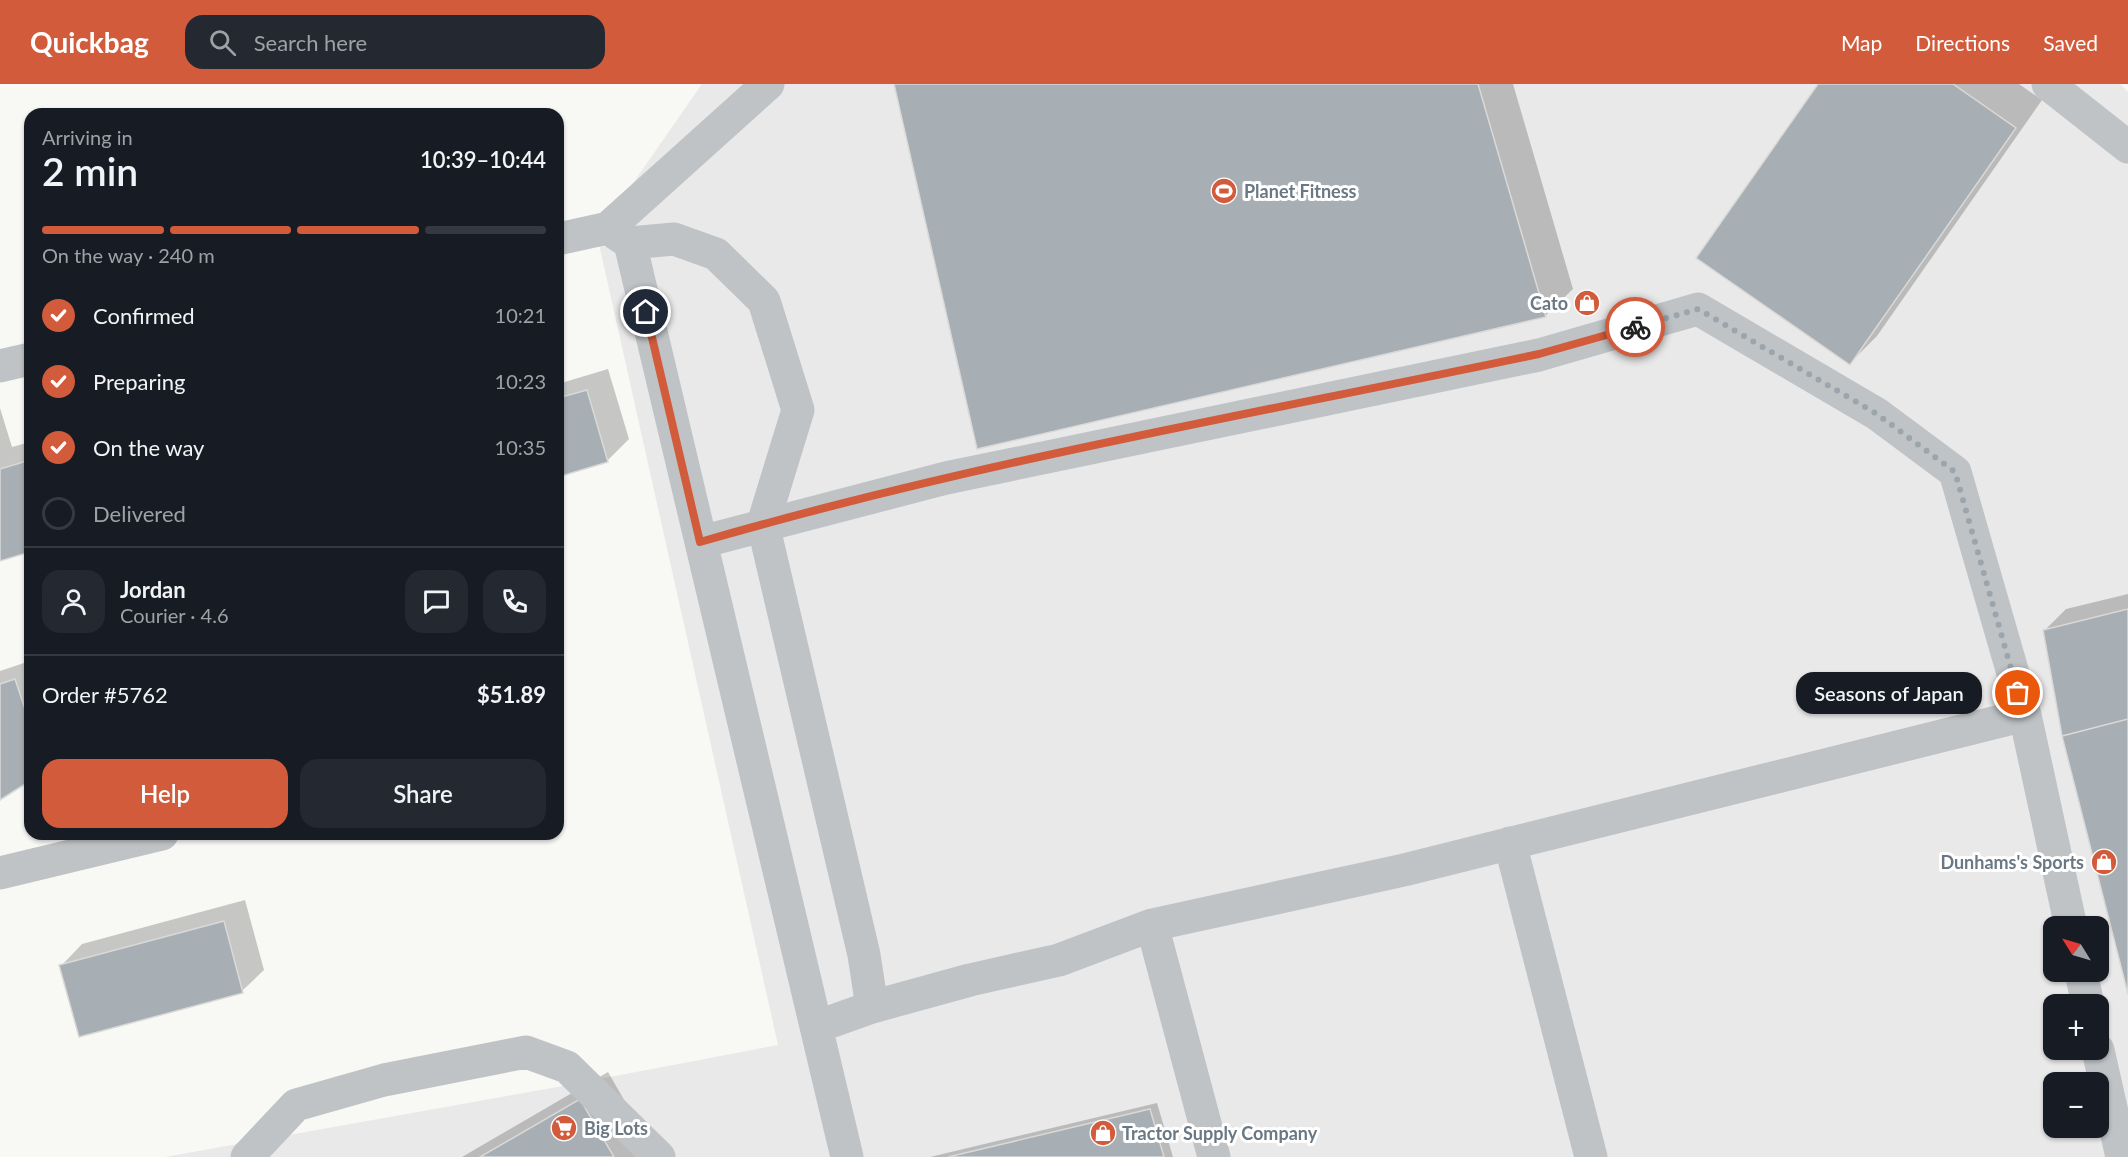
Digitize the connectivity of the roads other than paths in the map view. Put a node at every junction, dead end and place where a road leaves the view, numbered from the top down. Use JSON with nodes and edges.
{"nodes":[{"id":1,"x":768,"y":84,"type":"edge"},
{"id":2,"x":2048,"y":84,"type":"edge"},
{"id":3,"x":2128,"y":147,"type":"edge"},
{"id":4,"x":619,"y":236,"type":"junction"},
{"id":5,"x":564,"y":239,"type":"edge"},
{"id":6,"x":24,"y":360,"type":"edge"},
{"id":7,"x":0,"y":366,"type":"edge"},
{"id":8,"x":763,"y":524,"type":"junction"},
{"id":9,"x":700,"y":542,"type":"junction"},
{"id":10,"x":2025,"y":715,"type":"junction"},
{"id":11,"x":137,"y":840,"type":"edge"},
{"id":12,"x":1510,"y":843,"type":"junction"},
{"id":13,"x":0,"y":873,"type":"edge"},
{"id":14,"x":2069,"y":916,"type":"edge"},
{"id":15,"x":1152,"y":926,"type":"junction"},
{"id":16,"x":872,"y":1007,"type":"junction"},
{"id":17,"x":816,"y":1027,"type":"junction"},
{"id":18,"x":2100,"y":1060,"type":"edge"},
{"id":19,"x":247,"y":1157,"type":"edge"},
{"id":20,"x":659,"y":1157,"type":"edge"},
{"id":21,"x":848,"y":1157,"type":"edge"},
{"id":22,"x":1214,"y":1157,"type":"edge"},
{"id":23,"x":1591,"y":1157,"type":"edge"},
{"id":24,"x":2122,"y":1157,"type":"edge"}],
"edges":[{"from":1,"to":4,"type":"street"},
{"from":2,"to":3,"type":"street"},
{"from":4,"to":5,"type":"street"},
{"from":4,"to":8,"type":"street"},
{"from":4,"to":9,"type":"street"},
{"from":6,"to":7,"type":"street"},
{"from":8,"to":9,"type":"street"},
{"from":8,"to":10,"type":"street"},
{"from":8,"to":16,"type":"street"},
{"from":9,"to":17,"type":"street"},
{"from":10,"to":12,"type":"street"},
{"from":10,"to":14,"type":"street"},
{"from":11,"to":13,"type":"street"},
{"from":12,"to":15,"type":"street"},
{"from":12,"to":23,"type":"street"},
{"from":15,"to":16,"type":"street"},
{"from":15,"to":22,"type":"street"},
{"from":16,"to":17,"type":"street"},
{"from":17,"to":21,"type":"street"},
{"from":18,"to":24,"type":"street"},
{"from":19,"to":20,"type":"street"}]}
